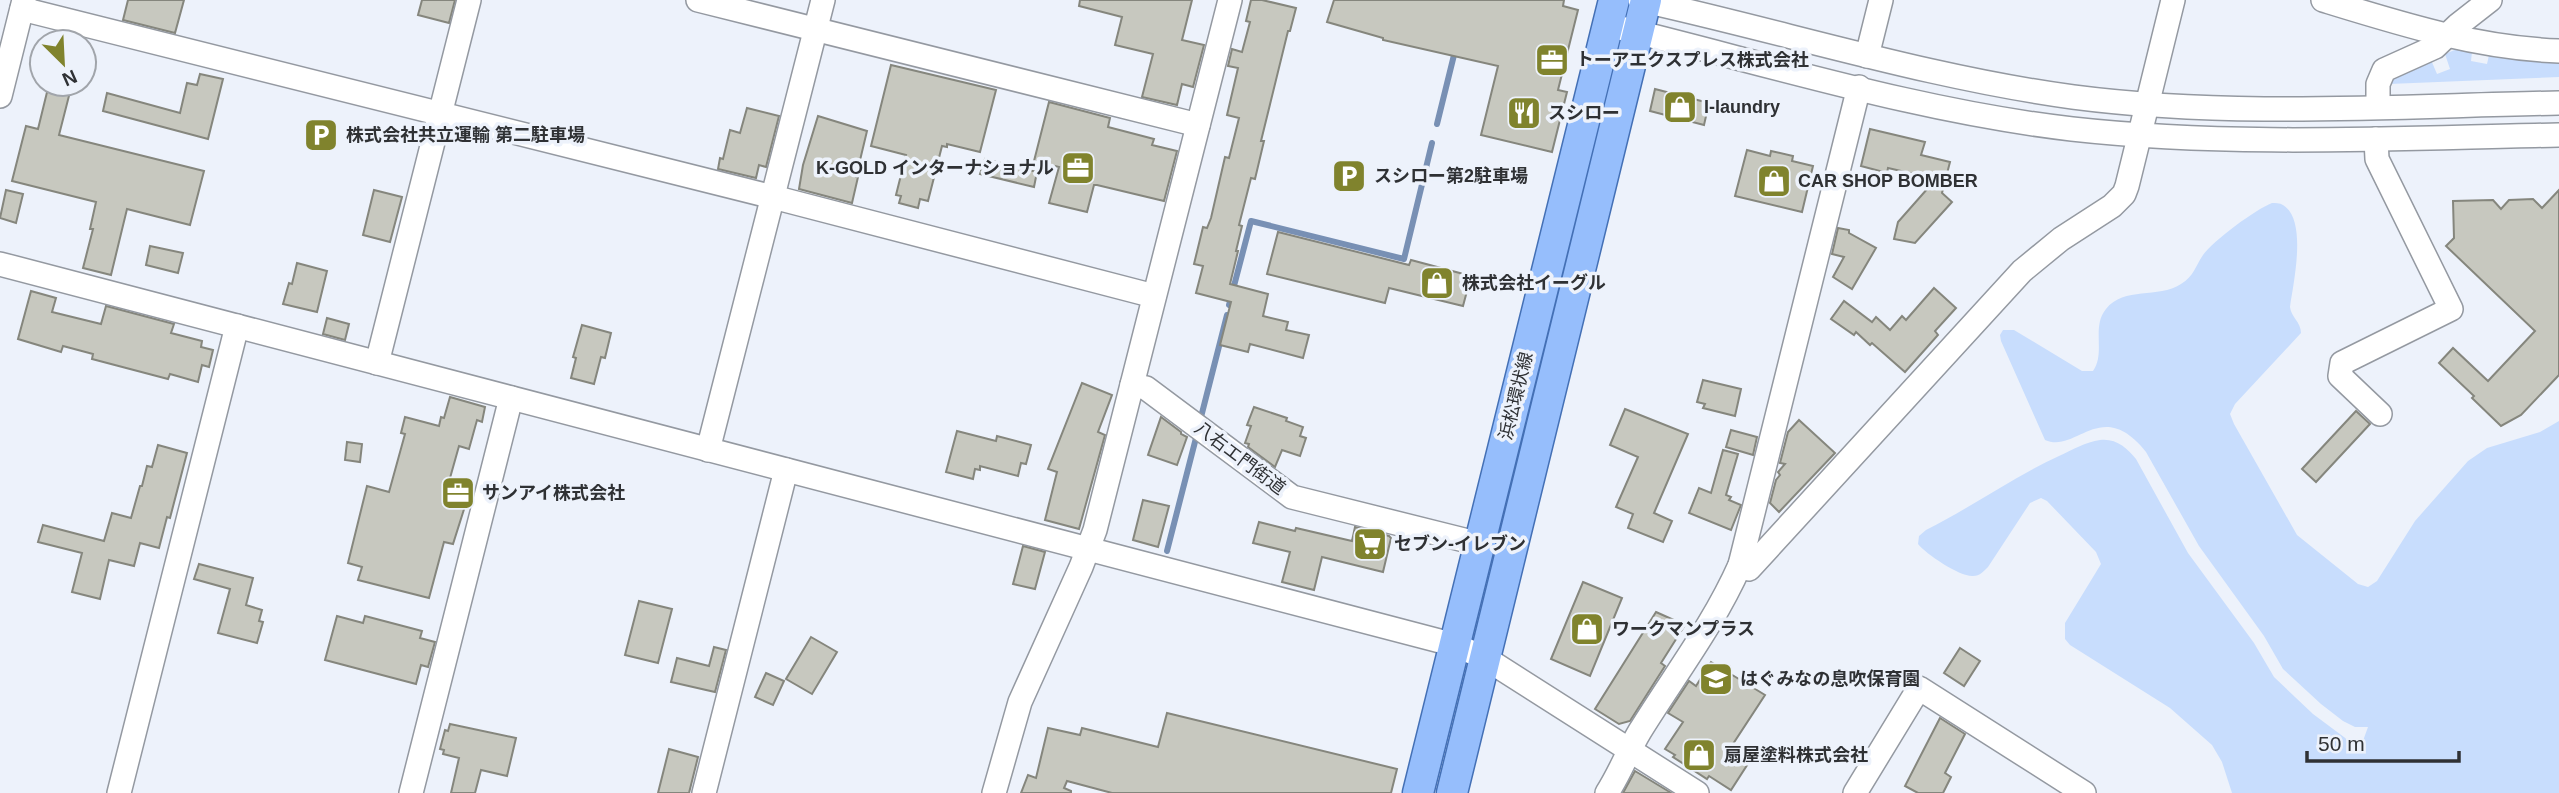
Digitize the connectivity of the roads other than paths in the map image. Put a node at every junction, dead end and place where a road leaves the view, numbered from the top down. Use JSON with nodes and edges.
{"nodes":[{"id":1,"x":469,"y":0,"type":"edge"},
{"id":2,"x":698,"y":0,"type":"edge"},
{"id":3,"x":823,"y":0,"type":"edge"},
{"id":4,"x":1230,"y":0,"type":"edge"},
{"id":5,"x":1644,"y":0,"type":"edge"},
{"id":6,"x":1881,"y":0,"type":"edge"},
{"id":7,"x":2173,"y":0,"type":"edge"},
{"id":8,"x":2323,"y":0,"type":"edge"},
{"id":9,"x":2490,"y":0,"type":"edge"},
{"id":10,"x":23,"y":5,"type":"edge"},
{"id":11,"x":2466,"y":8,"type":"edge"},
{"id":12,"x":1611,"y":13,"type":"edge"},
{"id":13,"x":816,"y":29,"type":"junction"},
{"id":14,"x":1639,"y":33,"type":"junction"},
{"id":15,"x":2446,"y":36,"type":"junction"},
{"id":16,"x":2559,"y":51,"type":"edge"},
{"id":17,"x":1867,"y":56,"type":"junction"},
{"id":18,"x":1859,"y":87,"type":"junction"},
{"id":19,"x":0,"y":96,"type":"edge"},
{"id":20,"x":2559,"y":103,"type":"edge"},
{"id":21,"x":2147,"y":104,"type":"junction"},
{"id":22,"x":2378,"y":107,"type":"junction"},
{"id":23,"x":440,"y":114,"type":"junction"},
{"id":24,"x":1198,"y":125,"type":"junction"},
{"id":25,"x":2559,"y":135,"type":"edge"},
{"id":26,"x":2140,"y":136,"type":"junction"},
{"id":27,"x":2376,"y":139,"type":"junction"},
{"id":28,"x":773,"y":197,"type":"junction"},
{"id":29,"x":0,"y":264,"type":"edge"},
{"id":30,"x":1154,"y":296,"type":"junction"},
{"id":31,"x":237,"y":326,"type":"junction"},
{"id":32,"x":377,"y":363,"type":"junction"},
{"id":33,"x":1132,"y":384,"type":"junction"},
{"id":34,"x":511,"y":398,"type":"junction"},
{"id":35,"x":2380,"y":414,"type":"dead end"},
{"id":36,"x":708,"y":450,"type":"junction"},
{"id":37,"x":786,"y":470,"type":"junction"},
{"id":38,"x":1480,"y":544,"type":"junction"},
{"id":39,"x":1087,"y":549,"type":"junction"},
{"id":40,"x":1740,"y":565,"type":"junction"},
{"id":41,"x":1455,"y":645,"type":"junction"},
{"id":42,"x":1485,"y":658,"type":"junction"},
{"id":43,"x":1631,"y":751,"type":"junction"},
{"id":44,"x":119,"y":793,"type":"edge"},
{"id":45,"x":411,"y":793,"type":"edge"},
{"id":46,"x":704,"y":793,"type":"edge"},
{"id":47,"x":994,"y":793,"type":"edge"},
{"id":48,"x":1418,"y":793,"type":"edge"},
{"id":49,"x":1452,"y":793,"type":"edge"},
{"id":50,"x":1607,"y":793,"type":"edge"},
{"id":51,"x":1697,"y":793,"type":"edge"},
{"id":52,"x":1855,"y":793,"type":"edge"},
{"id":53,"x":2084,"y":793,"type":"edge"}],
"edges":[{"from":1,"to":23,"type":"street"},
{"from":2,"to":13,"type":"street"},
{"from":3,"to":13,"type":"street"},
{"from":4,"to":24,"type":"street"},
{"from":5,"to":14,"type":"main road","name":"浜松環状線"},
{"from":5,"to":17,"type":"street"},
{"from":6,"to":17,"type":"street"},
{"from":7,"to":21,"type":"street"},
{"from":8,"to":15,"type":"street"},
{"from":9,"to":11,"type":"street"},
{"from":10,"to":19,"type":"street"},
{"from":10,"to":23,"type":"street"},
{"from":11,"to":15,"type":"street"},
{"from":12,"to":14,"type":"street"},
{"from":12,"to":38,"type":"main road","name":"浜松環状線"},
{"from":13,"to":24,"type":"street"},
{"from":13,"to":28,"type":"street"},
{"from":14,"to":18,"type":"street"},
{"from":14,"to":42,"type":"main road","name":"浜松環状線"},
{"from":15,"to":16,"type":"street"},
{"from":15,"to":22,"type":"street"},
{"from":17,"to":21,"type":"street"},
{"from":18,"to":26,"type":"street"},
{"from":18,"to":40,"type":"street"},
{"from":20,"to":22,"type":"street"},
{"from":21,"to":22,"type":"street"},
{"from":21,"to":26,"type":"street"},
{"from":23,"to":28,"type":"street"},
{"from":23,"to":32,"type":"street"},
{"from":24,"to":30,"type":"street"},
{"from":25,"to":27,"type":"street"},
{"from":26,"to":27,"type":"street"},
{"from":26,"to":40,"type":"street"},
{"from":27,"to":35,"type":"street"},
{"from":28,"to":30,"type":"street"},
{"from":28,"to":36,"type":"street"},
{"from":29,"to":31,"type":"street"},
{"from":30,"to":33,"type":"street"},
{"from":31,"to":32,"type":"street"},
{"from":31,"to":44,"type":"street"},
{"from":32,"to":34,"type":"street"},
{"from":33,"to":38,"type":"street","name":"八右エ門街道"},
{"from":33,"to":39,"type":"street"},
{"from":34,"to":36,"type":"street"},
{"from":34,"to":45,"type":"street"},
{"from":36,"to":37,"type":"street"},
{"from":37,"to":39,"type":"street"},
{"from":37,"to":46,"type":"street"},
{"from":38,"to":41,"type":"main road","name":"浜松環状線"},
{"from":39,"to":41,"type":"street"},
{"from":39,"to":47,"type":"street"},
{"from":40,"to":43,"type":"street"},
{"from":41,"to":42,"type":"street"},
{"from":41,"to":48,"type":"main road","name":"浜松環状線"},
{"from":42,"to":43,"type":"street"},
{"from":42,"to":49,"type":"main road","name":"浜松環状線"},
{"from":43,"to":50,"type":"street"},
{"from":43,"to":51,"type":"street"},
{"from":52,"to":53,"type":"street"}]}
